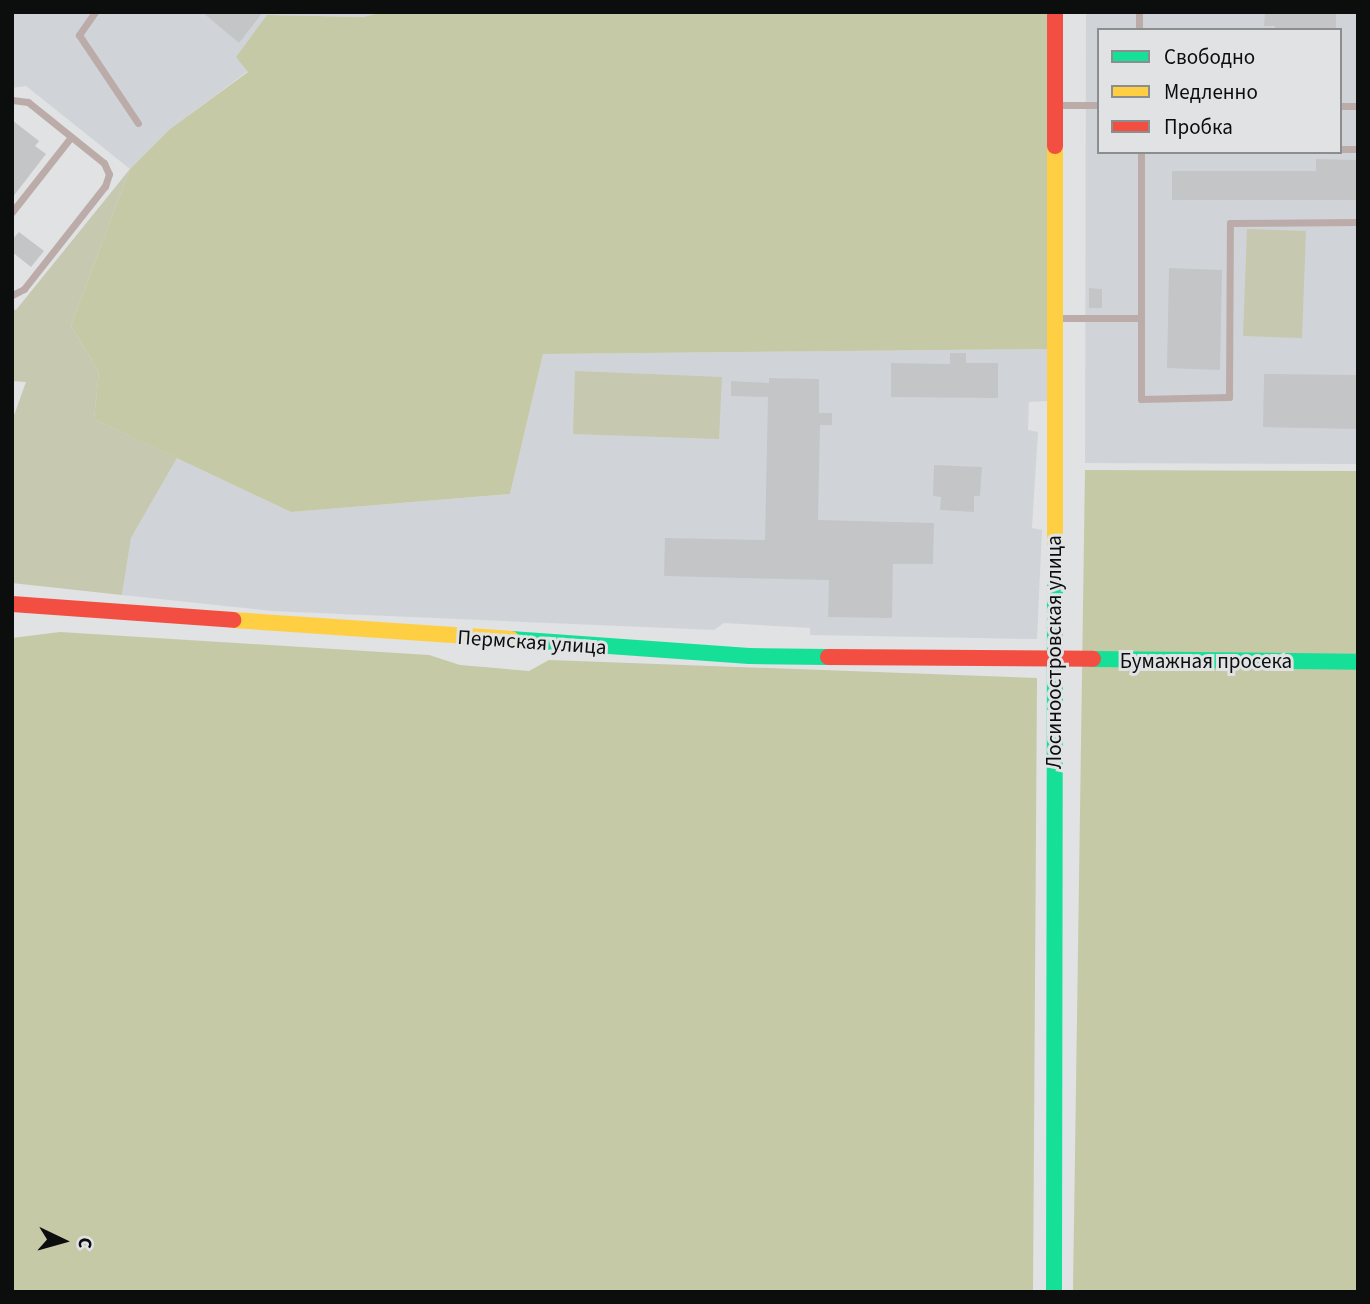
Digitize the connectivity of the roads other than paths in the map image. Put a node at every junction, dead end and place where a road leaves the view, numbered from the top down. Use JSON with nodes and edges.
{"nodes":[{"id":1,"x":95,"y":12,"type":"edge"},
{"id":2,"x":1055,"y":12,"type":"edge"},
{"id":3,"x":12,"y":100,"type":"edge"},
{"id":4,"x":1054,"y":105,"type":"junction"},
{"id":5,"x":1097,"y":106,"type":"edge"},
{"id":6,"x":138,"y":123,"type":"dead end"},
{"id":7,"x":71,"y":137,"type":"junction"},
{"id":8,"x":1141,"y":154,"type":"edge"},
{"id":9,"x":12,"y":212,"type":"edge"},
{"id":10,"x":1358,"y":222,"type":"edge"},
{"id":11,"x":12,"y":295,"type":"edge"},
{"id":12,"x":1054,"y":318,"type":"junction"},
{"id":13,"x":1140,"y":318,"type":"junction"},
{"id":14,"x":12,"y":604,"type":"edge"},
{"id":15,"x":1054,"y":661,"type":"junction"},
{"id":16,"x":1358,"y":662,"type":"edge"},
{"id":17,"x":1054,"y":1292,"type":"edge"}],
"edges":[{"from":1,"to":6,"type":"lane"},
{"from":2,"to":4,"type":"street","name":"Лосиноостровская улица"},
{"from":3,"to":7,"type":"lane"},
{"from":4,"to":5,"type":"lane"},
{"from":4,"to":12,"type":"street","name":"Лосиноостровская улица"},
{"from":7,"to":9,"type":"lane"},
{"from":7,"to":11,"type":"lane"},
{"from":8,"to":13,"type":"lane"},
{"from":10,"to":13,"type":"lane"},
{"from":12,"to":13,"type":"lane"},
{"from":12,"to":15,"type":"street","name":"Лосиноостровская улица"},
{"from":14,"to":15,"type":"street","name":"Пермская улица"},
{"from":15,"to":16,"type":"street","name":"Бумажная просека"},
{"from":15,"to":17,"type":"street","name":"Лосиноостровская улица"}]}
